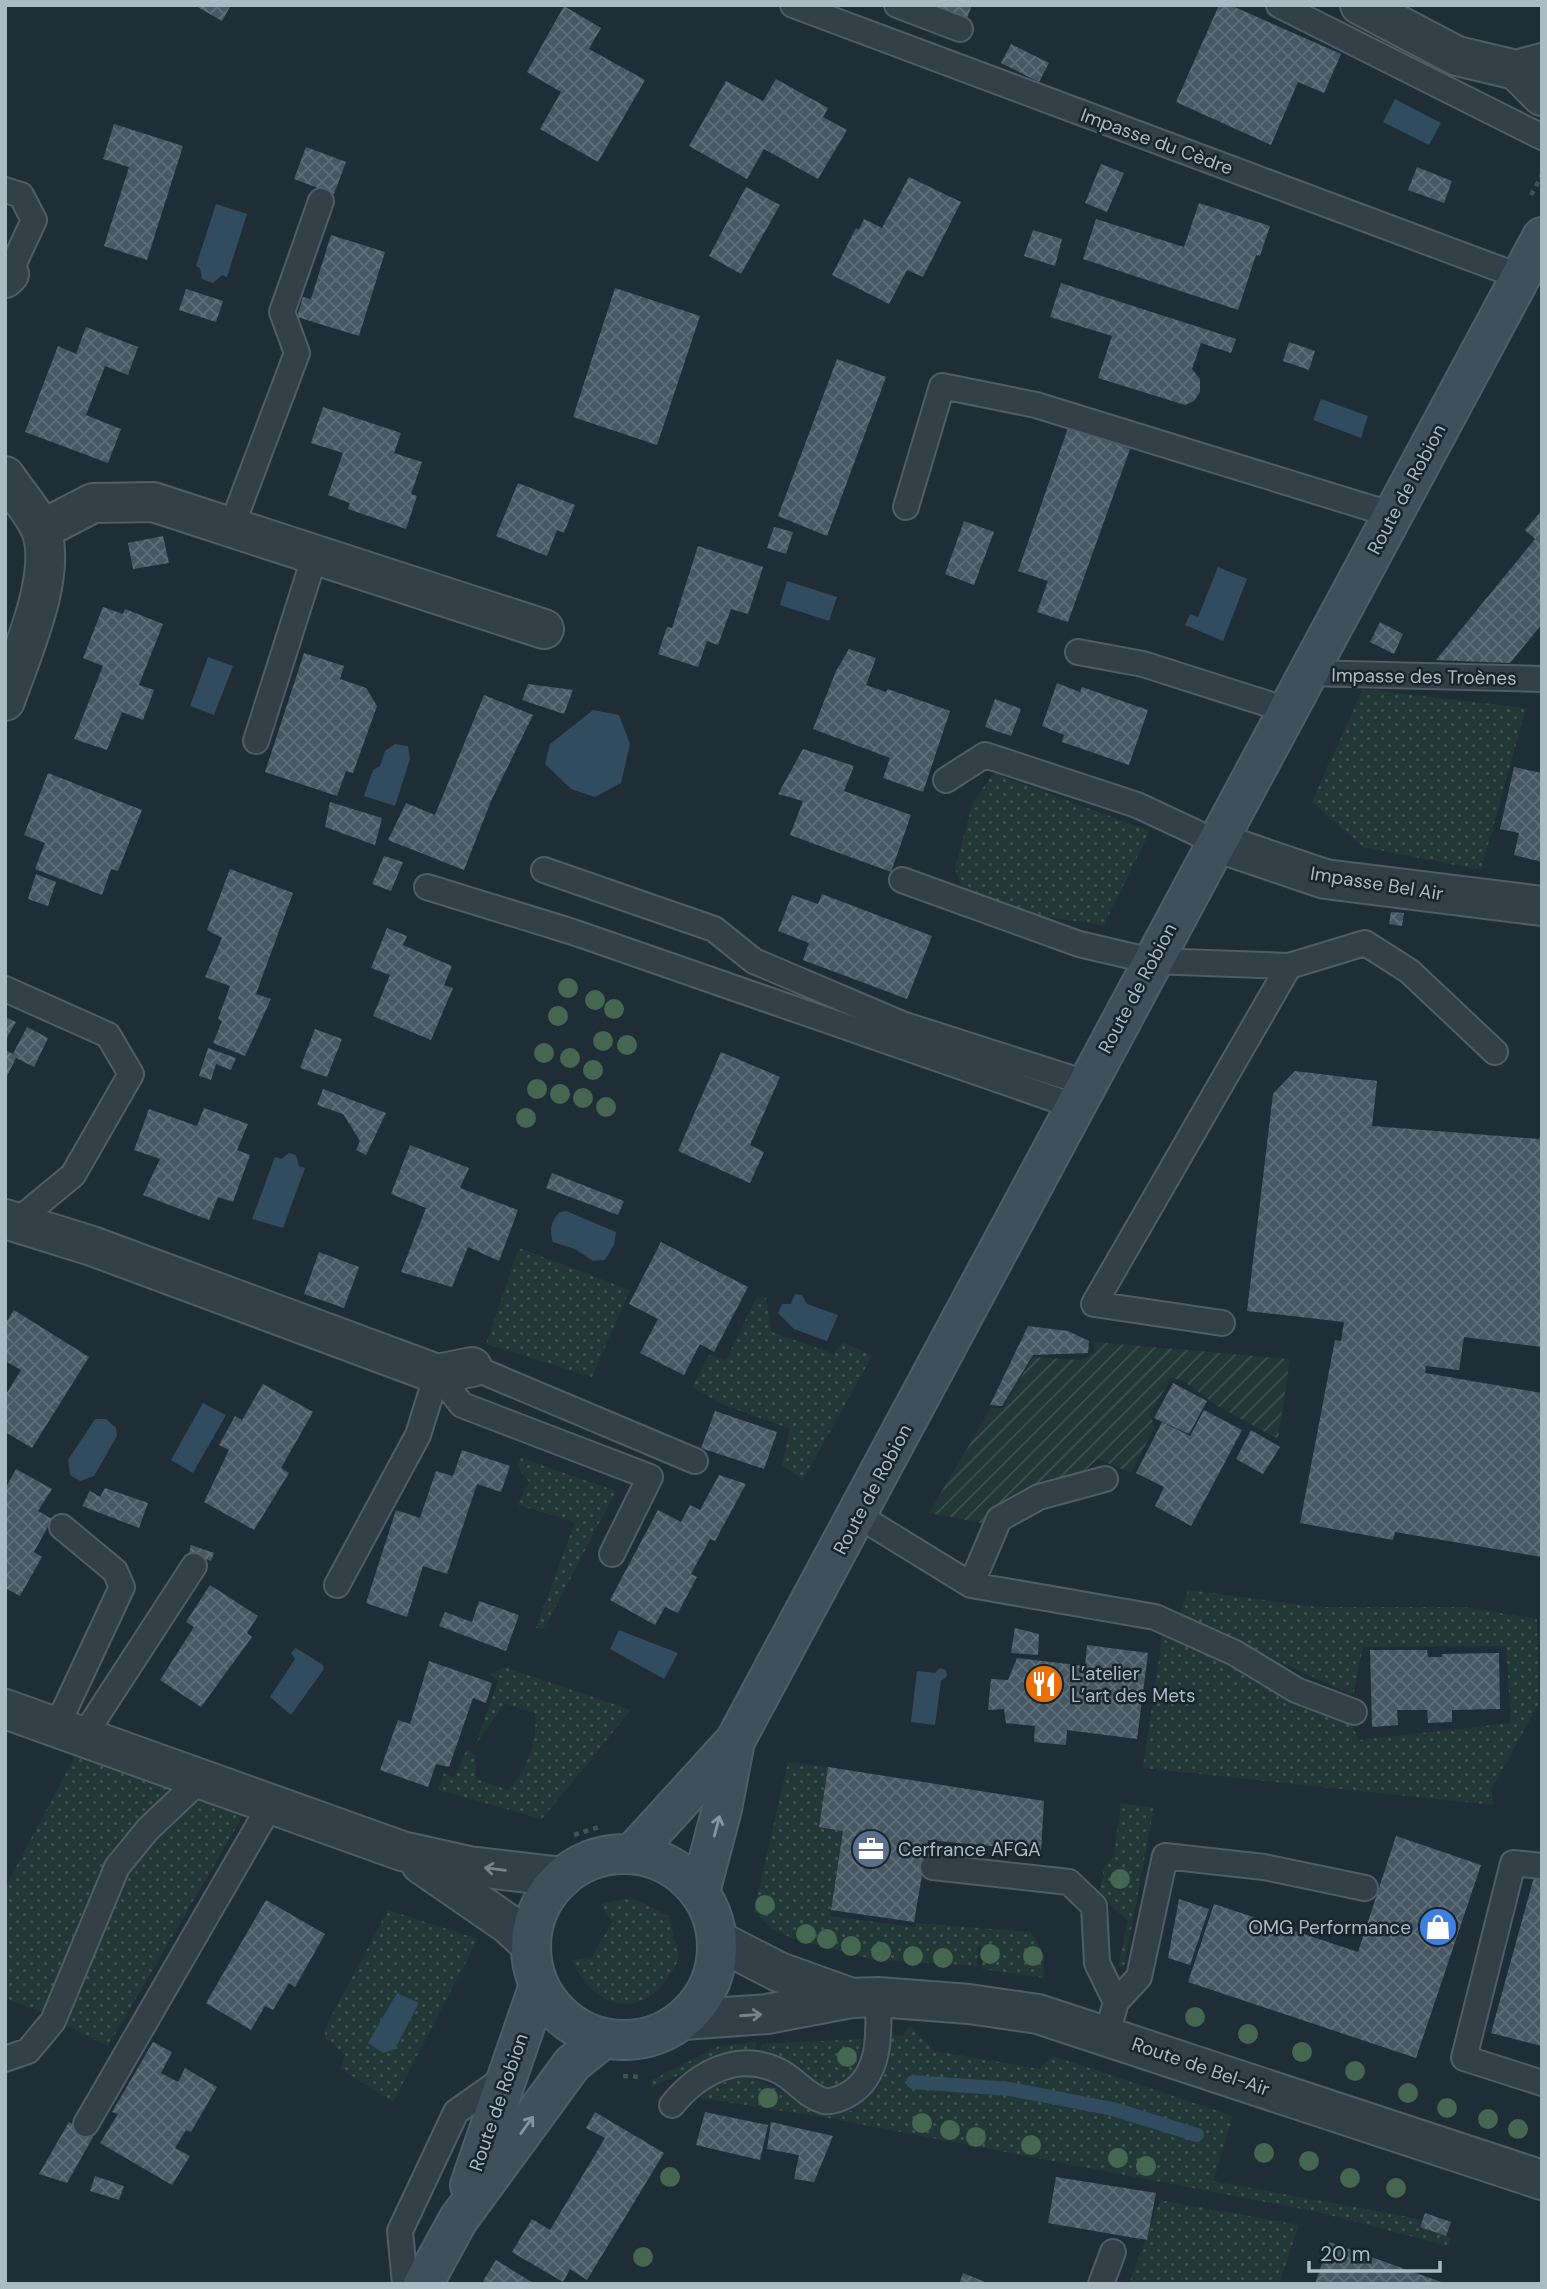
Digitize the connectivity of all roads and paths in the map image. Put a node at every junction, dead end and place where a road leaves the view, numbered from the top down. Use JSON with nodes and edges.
{"nodes":[{"id":1,"x":793,"y":5,"type":"edge"},
{"id":2,"x":897,"y":5,"type":"edge"},
{"id":3,"x":1279,"y":5,"type":"edge"},
{"id":4,"x":1360,"y":5,"type":"edge"},
{"id":5,"x":960,"y":29,"type":"dead end"},
{"id":6,"x":1533,"y":76,"type":"edge"},
{"id":7,"x":1542,"y":137,"type":"edge"},
{"id":8,"x":5,"y":190,"type":"edge"},
{"id":9,"x":321,"y":201,"type":"dead end"},
{"id":10,"x":1542,"y":237,"type":"edge"},
{"id":11,"x":7,"y":276,"type":"edge"},
{"id":12,"x":1521,"y":277,"type":"junction"},
{"id":13,"x":5,"y":476,"type":"edge"},
{"id":14,"x":906,"y":507,"type":"dead end"},
{"id":15,"x":1393,"y":515,"type":"junction"},
{"id":16,"x":231,"y":528,"type":"junction"},
{"id":17,"x":41,"y":530,"type":"junction"},
{"id":18,"x":315,"y":555,"type":"junction"},
{"id":19,"x":544,"y":629,"type":"dead end"},
{"id":20,"x":1078,"y":652,"type":"dead end"},
{"id":21,"x":1307,"y":673,"type":"junction"},
{"id":22,"x":1542,"y":679,"type":"edge"},
{"id":23,"x":5,"y":700,"type":"edge"},
{"id":24,"x":1287,"y":710,"type":"junction"},
{"id":25,"x":256,"y":741,"type":"dead end"},
{"id":26,"x":946,"y":780,"type":"dead end"},
{"id":27,"x":1216,"y":842,"type":"junction"},
{"id":28,"x":544,"y":870,"type":"dead end"},
{"id":29,"x":902,"y":880,"type":"dead end"},
{"id":30,"x":427,"y":887,"type":"dead end"},
{"id":31,"x":1542,"y":906,"type":"edge"},
{"id":32,"x":1152,"y":961,"type":"junction"},
{"id":33,"x":1289,"y":966,"type":"junction"},
{"id":34,"x":5,"y":989,"type":"edge"},
{"id":35,"x":1495,"y":1052,"type":"dead end"},
{"id":36,"x":1080,"y":1094,"type":"junction"},
{"id":37,"x":10,"y":1220,"type":"edge"},
{"id":38,"x":1222,"y":1324,"type":"dead end"},
{"id":39,"x":454,"y":1371,"type":"junction"},
{"id":40,"x":695,"y":1461,"type":"dead end"},
{"id":41,"x":1105,"y":1479,"type":"dead end"},
{"id":42,"x":859,"y":1516,"type":"junction"},
{"id":43,"x":62,"y":1527,"type":"dead end"},
{"id":44,"x":612,"y":1554,"type":"dead end"},
{"id":45,"x":194,"y":1566,"type":"dead end"},
{"id":46,"x":337,"y":1585,"type":"dead end"},
{"id":47,"x":971,"y":1585,"type":"junction"},
{"id":48,"x":5,"y":1709,"type":"edge"},
{"id":49,"x":1354,"y":1712,"type":"dead end"},
{"id":50,"x":70,"y":1733,"type":"junction"},
{"id":51,"x":735,"y":1741,"type":"junction"},
{"id":52,"x":201,"y":1779,"type":"junction"},
{"id":53,"x":271,"y":1804,"type":"junction"},
{"id":54,"x":608,"y":1825,"type":"dead end"},
{"id":55,"x":402,"y":1851,"type":"junction"},
{"id":56,"x":632,"y":1854,"type":"junction"},
{"id":57,"x":564,"y":1859,"type":"junction"},
{"id":58,"x":1542,"y":1866,"type":"edge"},
{"id":59,"x":933,"y":1867,"type":"dead end"},
{"id":60,"x":1365,"y":1888,"type":"dead end"},
{"id":61,"x":700,"y":1892,"type":"junction"},
{"id":62,"x":717,"y":1940,"type":"junction"},
{"id":63,"x":531,"y":1945,"type":"junction"},
{"id":64,"x":539,"y":1985,"type":"junction"},
{"id":65,"x":864,"y":1997,"type":"junction"},
{"id":66,"x":1111,"y":2018,"type":"junction"},
{"id":67,"x":683,"y":2020,"type":"junction"},
{"id":68,"x":604,"y":2038,"type":"junction"},
{"id":69,"x":5,"y":2059,"type":"edge"},
{"id":70,"x":508,"y":2076,"type":"junction"},
{"id":71,"x":1542,"y":2083,"type":"edge"},
{"id":72,"x":672,"y":2105,"type":"dead end"},
{"id":73,"x":86,"y":2124,"type":"dead end"},
{"id":74,"x":1542,"y":2180,"type":"edge"},
{"id":75,"x":458,"y":2220,"type":"junction"},
{"id":76,"x":1113,"y":2252,"type":"dead end"},
{"id":77,"x":405,"y":2284,"type":"edge"},
{"id":78,"x":423,"y":2284,"type":"edge"},
{"id":79,"x":1101,"y":2284,"type":"edge"}],
"edges":[{"from":1,"to":12,"type":"lane","name":"Impasse du Cèdre"},
{"from":2,"to":5,"type":"lane"},
{"from":3,"to":7,"type":"lane"},
{"from":4,"to":6,"type":"street"},
{"from":8,"to":11,"type":"lane"},
{"from":9,"to":16,"type":"lane"},
{"from":10,"to":12,"type":"main road","name":"Route de Robion"},
{"from":12,"to":15,"type":"main road","name":"Route de Robion"},
{"from":13,"to":17,"type":"street"},
{"from":14,"to":15,"type":"lane"},
{"from":15,"to":21,"type":"main road","name":"Route de Robion"},
{"from":16,"to":17,"type":"street"},
{"from":16,"to":18,"type":"street"},
{"from":17,"to":23,"type":"street"},
{"from":18,"to":19,"type":"street"},
{"from":18,"to":25,"type":"lane"},
{"from":20,"to":24,"type":"lane"},
{"from":21,"to":22,"type":"lane","name":"Impasse des Troènes"},
{"from":21,"to":24,"type":"main road","name":"Route de Robion"},
{"from":24,"to":27,"type":"main road","name":"Route de Robion"},
{"from":26,"to":27,"type":"lane"},
{"from":27,"to":31,"type":"street","name":"Impasse Bel Air"},
{"from":27,"to":32,"type":"main road","name":"Route de Robion"},
{"from":28,"to":36,"type":"lane"},
{"from":29,"to":32,"type":"lane"},
{"from":30,"to":36,"type":"lane"},
{"from":32,"to":33,"type":"lane"},
{"from":32,"to":36,"type":"main road","name":"Route de Robion"},
{"from":33,"to":35,"type":"lane"},
{"from":33,"to":38,"type":"lane"},
{"from":34,"to":37,"type":"lane"},
{"from":36,"to":42,"type":"main road","name":"Route de Robion"},
{"from":37,"to":39,"type":"street"},
{"from":39,"to":40,"type":"lane"},
{"from":39,"to":44,"type":"lane"},
{"from":39,"to":46,"type":"lane"},
{"from":41,"to":47,"type":"lane"},
{"from":42,"to":47,"type":"lane"},
{"from":42,"to":51,"type":"main road","name":"Route de Robion"},
{"from":43,"to":50,"type":"lane"},
{"from":45,"to":50,"type":"lane"},
{"from":47,"to":49,"type":"lane"},
{"from":48,"to":50,"type":"street"},
{"from":50,"to":52,"type":"street"},
{"from":51,"to":56,"type":"main road","name":"Route de Robion"},
{"from":61,"to":51,"type":"main road","name":"Route de Robion","one_way":true},
{"from":52,"to":53,"type":"street"},
{"from":52,"to":69,"type":"lane"},
{"from":53,"to":55,"type":"street"},
{"from":53,"to":73,"type":"lane"},
{"from":54,"to":57,"type":"path"},
{"from":57,"to":55,"type":"street","one_way":true},
{"from":55,"to":63,"type":"street"},
{"from":56,"to":57,"type":"main road"},
{"from":56,"to":61,"type":"main road"},
{"from":57,"to":63,"type":"main road"},
{"from":58,"to":71,"type":"lane"},
{"from":59,"to":66,"type":"lane"},
{"from":60,"to":66,"type":"lane"},
{"from":61,"to":62,"type":"main road"},
{"from":62,"to":65,"type":"street","name":"Route de Bel-Air"},
{"from":62,"to":67,"type":"main road"},
{"from":63,"to":64,"type":"main road"},
{"from":64,"to":68,"type":"main road"},
{"from":64,"to":70,"type":"main road","name":"Route de Robion"},
{"from":65,"to":66,"type":"street","name":"Route de Bel-Air"},
{"from":67,"to":65,"type":"street","name":"Route de Bel-Air","one_way":true},
{"from":65,"to":72,"type":"lane"},
{"from":66,"to":74,"type":"street","name":"Route de Bel-Air"},
{"from":67,"to":68,"type":"main road"},
{"from":75,"to":68,"type":"main road","name":"Route de Robion","one_way":true},
{"from":70,"to":75,"type":"main road","name":"Route de Robion"},
{"from":70,"to":77,"type":"lane"},
{"from":75,"to":78,"type":"main road","name":"Route de Robion"},
{"from":76,"to":79,"type":"lane"}]}
